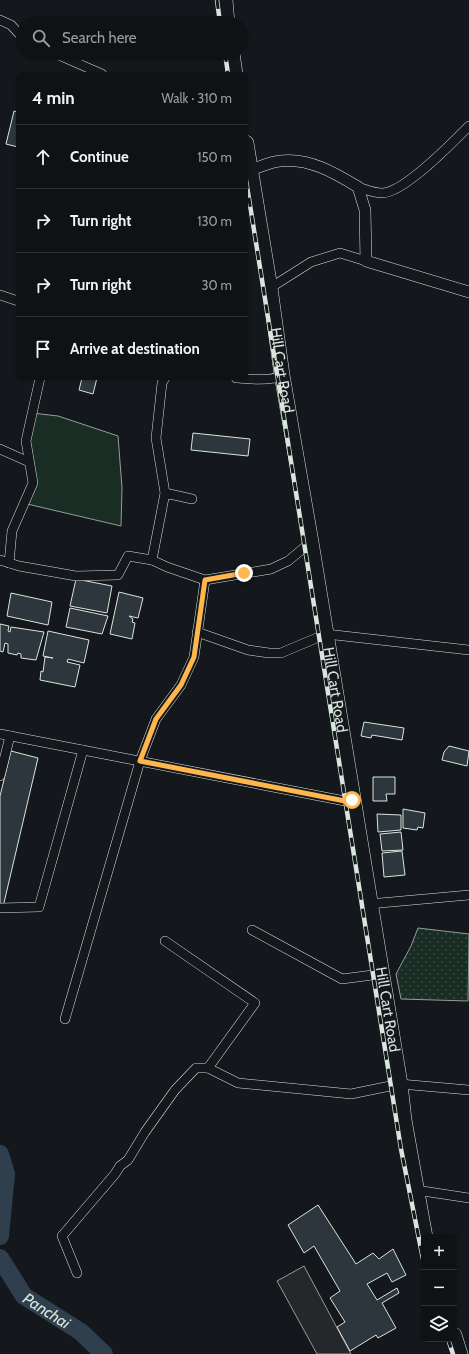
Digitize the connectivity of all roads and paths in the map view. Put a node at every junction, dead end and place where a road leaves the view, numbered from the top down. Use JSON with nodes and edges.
{"nodes":[{"id":1,"x":225,"y":0,"type":"edge"},
{"id":2,"x":226,"y":16,"type":"edge"},
{"id":3,"x":0,"y":20,"type":"edge"},
{"id":4,"x":16,"y":30,"type":"edge"},
{"id":5,"x":70,"y":60,"type":"edge"},
{"id":6,"x":233,"y":60,"type":"edge"},
{"id":7,"x":97,"y":72,"type":"edge"},
{"id":8,"x":235,"y":72,"type":"edge"},
{"id":9,"x":469,"y":126,"type":"edge"},
{"id":10,"x":248,"y":156,"type":"edge"},
{"id":11,"x":250,"y":170,"type":"junction"},
{"id":12,"x":358,"y":188,"type":"junction"},
{"id":13,"x":366,"y":261,"type":"junction"},
{"id":14,"x":270,"y":288,"type":"junction"},
{"id":15,"x":469,"y":292,"type":"edge"},
{"id":16,"x":0,"y":295,"type":"edge"},
{"id":17,"x":16,"y":300,"type":"edge"},
{"id":18,"x":282,"y":375,"type":"junction"},
{"id":19,"x":248,"y":379,"type":"edge"},
{"id":20,"x":40,"y":380,"type":"edge"},
{"id":21,"x":164,"y":380,"type":"edge"},
{"id":22,"x":0,"y":449,"type":"edge"},
{"id":23,"x":29,"y":462,"type":"junction"},
{"id":24,"x":165,"y":493,"type":"junction"},
{"id":25,"x":192,"y":499,"type":"dead end"},
{"id":26,"x":311,"y":542,"type":"junction"},
{"id":27,"x":152,"y":560,"type":"junction"},
{"id":28,"x":4,"y":561,"type":"edge"},
{"id":29,"x":205,"y":580,"type":"junction"},
{"id":30,"x":197,"y":632,"type":"junction"},
{"id":31,"x":326,"y":634,"type":"junction"},
{"id":32,"x":469,"y":650,"type":"edge"},
{"id":33,"x":0,"y":734,"type":"edge"},
{"id":34,"x":10,"y":736,"type":"junction"},
{"id":35,"x":82,"y":750,"type":"junction"},
{"id":36,"x":140,"y":761,"type":"junction"},
{"id":37,"x":0,"y":776,"type":"edge"},
{"id":38,"x":352,"y":800,"type":"junction"},
{"id":39,"x":469,"y":895,"type":"edge"},
{"id":40,"x":369,"y":904,"type":"junction"},
{"id":41,"x":0,"y":908,"type":"edge"},
{"id":42,"x":252,"y":930,"type":"dead end"},
{"id":43,"x":165,"y":941,"type":"dead end"},
{"id":44,"x":380,"y":974,"type":"junction"},
{"id":45,"x":65,"y":1019,"type":"dead end"},
{"id":46,"x":208,"y":1068,"type":"junction"},
{"id":47,"x":400,"y":1084,"type":"junction"},
{"id":48,"x":469,"y":1090,"type":"edge"},
{"id":49,"x":416,"y":1190,"type":"junction"},
{"id":50,"x":469,"y":1198,"type":"edge"},
{"id":51,"x":424,"y":1234,"type":"edge"},
{"id":52,"x":77,"y":1273,"type":"dead end"},
{"id":53,"x":456,"y":1342,"type":"edge"},
{"id":54,"x":460,"y":1354,"type":"edge"}],
"edges":[{"from":1,"to":2,"type":"highway"},
{"from":3,"to":4,"type":"street"},
{"from":5,"to":7,"type":"street"},
{"from":6,"to":8,"type":"highway"},
{"from":9,"to":12,"type":"street"},
{"from":10,"to":11,"type":"highway","name":"Hill Cart Road"},
{"from":11,"to":12,"type":"street"},
{"from":11,"to":14,"type":"highway","name":"Hill Cart Road"},
{"from":12,"to":13,"type":"street"},
{"from":13,"to":14,"type":"street"},
{"from":13,"to":15,"type":"street"},
{"from":14,"to":18,"type":"highway","name":"Hill Cart Road"},
{"from":16,"to":17,"type":"street"},
{"from":18,"to":19,"type":"street"},
{"from":18,"to":26,"type":"highway","name":"Hill Cart Road"},
{"from":20,"to":23,"type":"street"},
{"from":21,"to":24,"type":"street"},
{"from":22,"to":23,"type":"street"},
{"from":23,"to":28,"type":"street"},
{"from":24,"to":25,"type":"street"},
{"from":24,"to":27,"type":"street"},
{"from":26,"to":29,"type":"street"},
{"from":26,"to":31,"type":"highway","name":"Hill Cart Road"},
{"from":27,"to":28,"type":"street"},
{"from":27,"to":29,"type":"street"},
{"from":29,"to":30,"type":"street"},
{"from":30,"to":31,"type":"street"},
{"from":30,"to":36,"type":"street"},
{"from":31,"to":32,"type":"street"},
{"from":31,"to":38,"type":"highway","name":"Hill Cart Road"},
{"from":33,"to":34,"type":"street"},
{"from":34,"to":35,"type":"street"},
{"from":34,"to":37,"type":"street"},
{"from":35,"to":36,"type":"street"},
{"from":35,"to":41,"type":"street"},
{"from":36,"to":38,"type":"street"},
{"from":36,"to":45,"type":"street"},
{"from":38,"to":40,"type":"highway","name":"Hill Cart Road"},
{"from":39,"to":40,"type":"street"},
{"from":40,"to":44,"type":"highway","name":"Hill Cart Road"},
{"from":42,"to":44,"type":"street"},
{"from":43,"to":46,"type":"street"},
{"from":44,"to":47,"type":"highway","name":"Hill Cart Road"},
{"from":46,"to":47,"type":"street"},
{"from":46,"to":52,"type":"street"},
{"from":47,"to":48,"type":"street"},
{"from":47,"to":49,"type":"highway","name":"Hill Cart Road"},
{"from":49,"to":50,"type":"street"},
{"from":49,"to":51,"type":"highway","name":"Hill Cart Road"},
{"from":53,"to":54,"type":"highway"}]}
